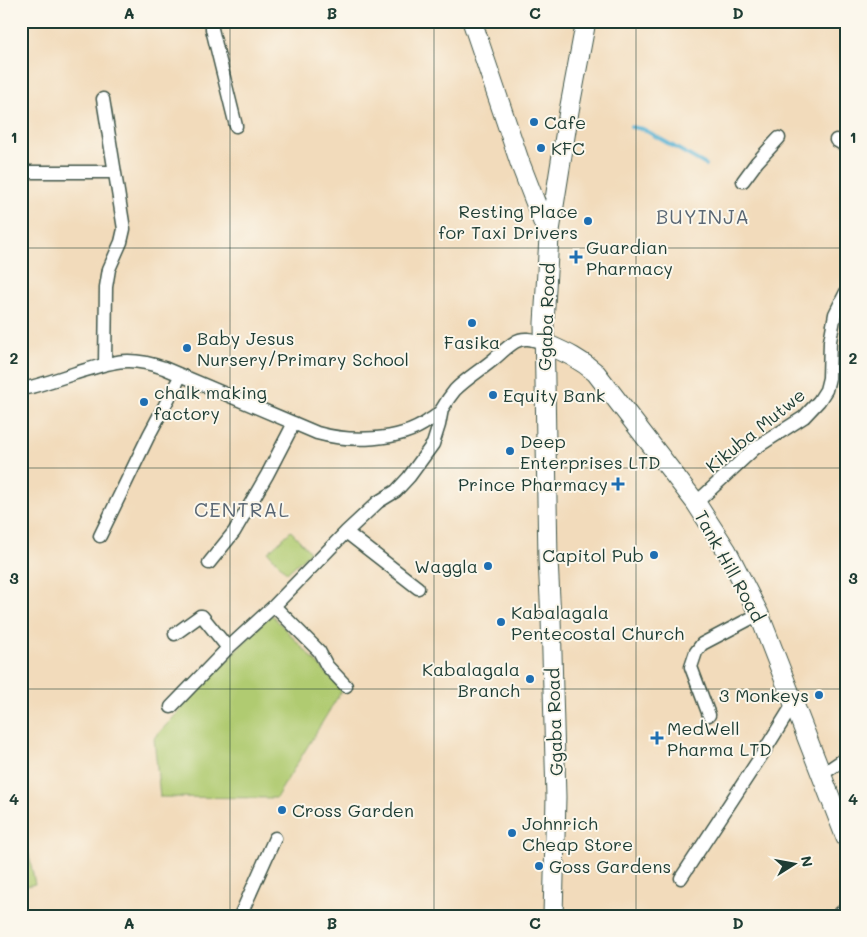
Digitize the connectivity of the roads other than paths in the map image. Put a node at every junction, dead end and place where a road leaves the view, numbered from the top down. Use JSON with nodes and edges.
{"nodes":[{"id":1,"x":212,"y":21,"type":"edge"},
{"id":2,"x":472,"y":21,"type":"edge"},
{"id":3,"x":586,"y":21,"type":"edge"},
{"id":4,"x":103,"y":99,"type":"dead end"},
{"id":5,"x":236,"y":126,"type":"dead end"},
{"id":6,"x":779,"y":138,"type":"dead end"},
{"id":7,"x":21,"y":172,"type":"edge"},
{"id":8,"x":114,"y":172,"type":"junction"},
{"id":9,"x":743,"y":180,"type":"dead end"},
{"id":10,"x":549,"y":237,"type":"junction"},
{"id":11,"x":846,"y":292,"type":"edge"},
{"id":12,"x":544,"y":343,"type":"junction"},
{"id":13,"x":105,"y":364,"type":"junction"},
{"id":14,"x":181,"y":375,"type":"junction"},
{"id":15,"x":21,"y":389,"type":"edge"},
{"id":16,"x":442,"y":409,"type":"junction"},
{"id":17,"x":294,"y":423,"type":"junction"},
{"id":18,"x":696,"y":503,"type":"junction"},
{"id":19,"x":346,"y":532,"type":"junction"},
{"id":20,"x":100,"y":536,"type":"dead end"},
{"id":21,"x":209,"y":563,"type":"dead end"},
{"id":22,"x":418,"y":588,"type":"dead end"},
{"id":23,"x":274,"y":606,"type":"junction"},
{"id":24,"x":759,"y":614,"type":"junction"},
{"id":25,"x":175,"y":634,"type":"dead end"},
{"id":26,"x":228,"y":648,"type":"junction"},
{"id":27,"x":346,"y":686,"type":"dead end"},
{"id":28,"x":794,"y":703,"type":"junction"},
{"id":29,"x":171,"y":707,"type":"dead end"},
{"id":30,"x":709,"y":716,"type":"dead end"},
{"id":31,"x":846,"y":756,"type":"edge"},
{"id":32,"x":821,"y":775,"type":"junction"},
{"id":33,"x":275,"y":838,"type":"dead end"},
{"id":34,"x":846,"y":838,"type":"edge"},
{"id":35,"x":681,"y":878,"type":"dead end"},
{"id":36,"x":846,"y":908,"type":"edge"},
{"id":37,"x":240,"y":916,"type":"edge"},
{"id":38,"x":553,"y":916,"type":"edge"},
{"id":39,"x":837,"y":916,"type":"edge"}],
"edges":[{"from":1,"to":5,"type":"street"},
{"from":2,"to":10,"type":"main road"},
{"from":3,"to":10,"type":"main road","name":"Ggaba Road"},
{"from":4,"to":8,"type":"street"},
{"from":6,"to":9,"type":"street"},
{"from":7,"to":8,"type":"street"},
{"from":8,"to":13,"type":"street"},
{"from":10,"to":12,"type":"main road","name":"Ggaba Road"},
{"from":11,"to":18,"type":"street","name":"Kikuba Mutwe"},
{"from":12,"to":16,"type":"street"},
{"from":12,"to":18,"type":"main road","name":"Tank Hill Road"},
{"from":12,"to":38,"type":"main road","name":"Ggaba Road"},
{"from":13,"to":14,"type":"street"},
{"from":13,"to":15,"type":"street"},
{"from":14,"to":17,"type":"street"},
{"from":14,"to":20,"type":"street"},
{"from":16,"to":17,"type":"street"},
{"from":16,"to":19,"type":"street"},
{"from":17,"to":21,"type":"street"},
{"from":18,"to":24,"type":"main road","name":"Tank Hill Road"},
{"from":19,"to":22,"type":"street"},
{"from":19,"to":23,"type":"street"},
{"from":23,"to":26,"type":"street"},
{"from":23,"to":27,"type":"street"},
{"from":24,"to":28,"type":"main road","name":"Tank Hill Road"},
{"from":24,"to":30,"type":"street"},
{"from":25,"to":26,"type":"street"},
{"from":26,"to":29,"type":"street"},
{"from":28,"to":32,"type":"main road","name":"Tank Hill Road"},
{"from":28,"to":35,"type":"street"},
{"from":31,"to":32,"type":"street"},
{"from":32,"to":34,"type":"main road","name":"Tank Hill Road"},
{"from":33,"to":37,"type":"street"},
{"from":36,"to":39,"type":"street"}]}
